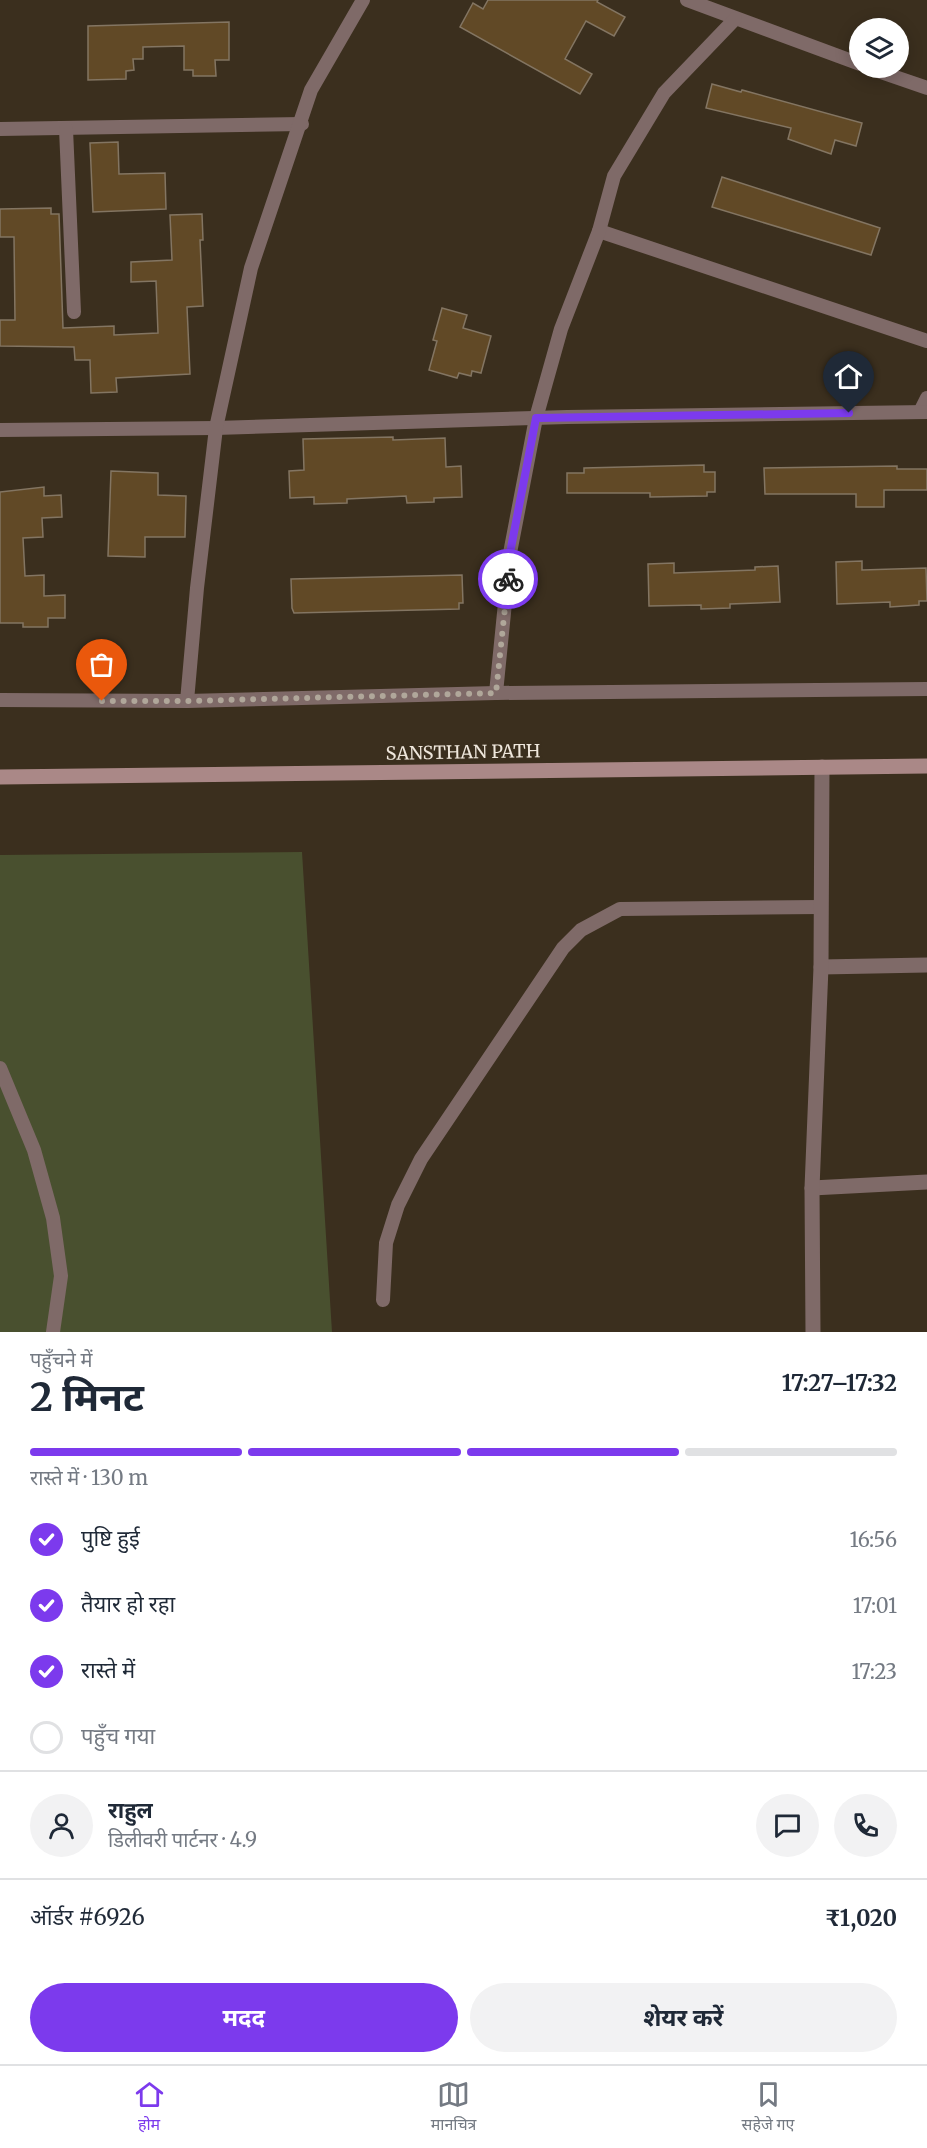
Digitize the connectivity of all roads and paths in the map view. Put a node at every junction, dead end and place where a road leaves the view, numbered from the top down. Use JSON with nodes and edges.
{"nodes":[{"id":1,"x":363,"y":0,"type":"edge"},
{"id":2,"x":687,"y":0,"type":"edge"},
{"id":3,"x":735,"y":19,"type":"junction"},
{"id":4,"x":849,"y":60,"type":"edge"},
{"id":5,"x":898,"y":78,"type":"edge"},
{"id":6,"x":927,"y":88,"type":"edge"},
{"id":7,"x":302,"y":124,"type":"junction"},
{"id":8,"x":0,"y":129,"type":"edge"},
{"id":9,"x":66,"y":129,"type":"junction"},
{"id":10,"x":599,"y":231,"type":"junction"},
{"id":11,"x":74,"y":312,"type":"dead end"},
{"id":12,"x":927,"y":341,"type":"edge"},
{"id":13,"x":927,"y":398,"type":"edge"},
{"id":14,"x":924,"y":412,"type":"edge"},
{"id":15,"x":536,"y":418,"type":"junction"},
{"id":16,"x":216,"y":429,"type":"junction"},
{"id":17,"x":0,"y":430,"type":"edge"},
{"id":18,"x":927,"y":689,"type":"edge"},
{"id":19,"x":496,"y":693,"type":"junction"},
{"id":20,"x":0,"y":700,"type":"edge"},
{"id":21,"x":188,"y":701,"type":"junction"},
{"id":22,"x":927,"y":766,"type":"edge"},
{"id":23,"x":822,"y":767,"type":"junction"},
{"id":24,"x":0,"y":777,"type":"edge"},
{"id":25,"x":820,"y":907,"type":"junction"},
{"id":26,"x":927,"y":965,"type":"edge"},
{"id":27,"x":821,"y":967,"type":"junction"},
{"id":28,"x":0,"y":1068,"type":"edge"},
{"id":29,"x":927,"y":1182,"type":"edge"},
{"id":30,"x":812,"y":1188,"type":"junction"},
{"id":31,"x":383,"y":1300,"type":"dead end"},
{"id":32,"x":53,"y":1332,"type":"edge"},
{"id":33,"x":813,"y":1332,"type":"edge"}],
"edges":[{"from":1,"to":7,"type":"lane"},
{"from":2,"to":3,"type":"lane"},
{"from":3,"to":4,"type":"lane"},
{"from":3,"to":10,"type":"lane"},
{"from":5,"to":6,"type":"lane"},
{"from":7,"to":9,"type":"lane"},
{"from":7,"to":16,"type":"lane"},
{"from":8,"to":9,"type":"lane"},
{"from":9,"to":11,"type":"lane"},
{"from":10,"to":12,"type":"lane"},
{"from":10,"to":15,"type":"lane"},
{"from":13,"to":14,"type":"lane"},
{"from":14,"to":15,"type":"lane"},
{"from":15,"to":16,"type":"lane"},
{"from":15,"to":19,"type":"lane"},
{"from":16,"to":17,"type":"lane"},
{"from":16,"to":21,"type":"lane"},
{"from":18,"to":19,"type":"lane"},
{"from":19,"to":21,"type":"lane"},
{"from":20,"to":21,"type":"lane"},
{"from":22,"to":23,"type":"street","name":"SANSTHAN PATH"},
{"from":23,"to":24,"type":"street","name":"SANSTHAN PATH"},
{"from":23,"to":25,"type":"street"},
{"from":25,"to":27,"type":"street"},
{"from":25,"to":31,"type":"lane"},
{"from":26,"to":27,"type":"street"},
{"from":27,"to":30,"type":"street"},
{"from":28,"to":32,"type":"lane"},
{"from":29,"to":30,"type":"street"},
{"from":30,"to":33,"type":"street"}]}
